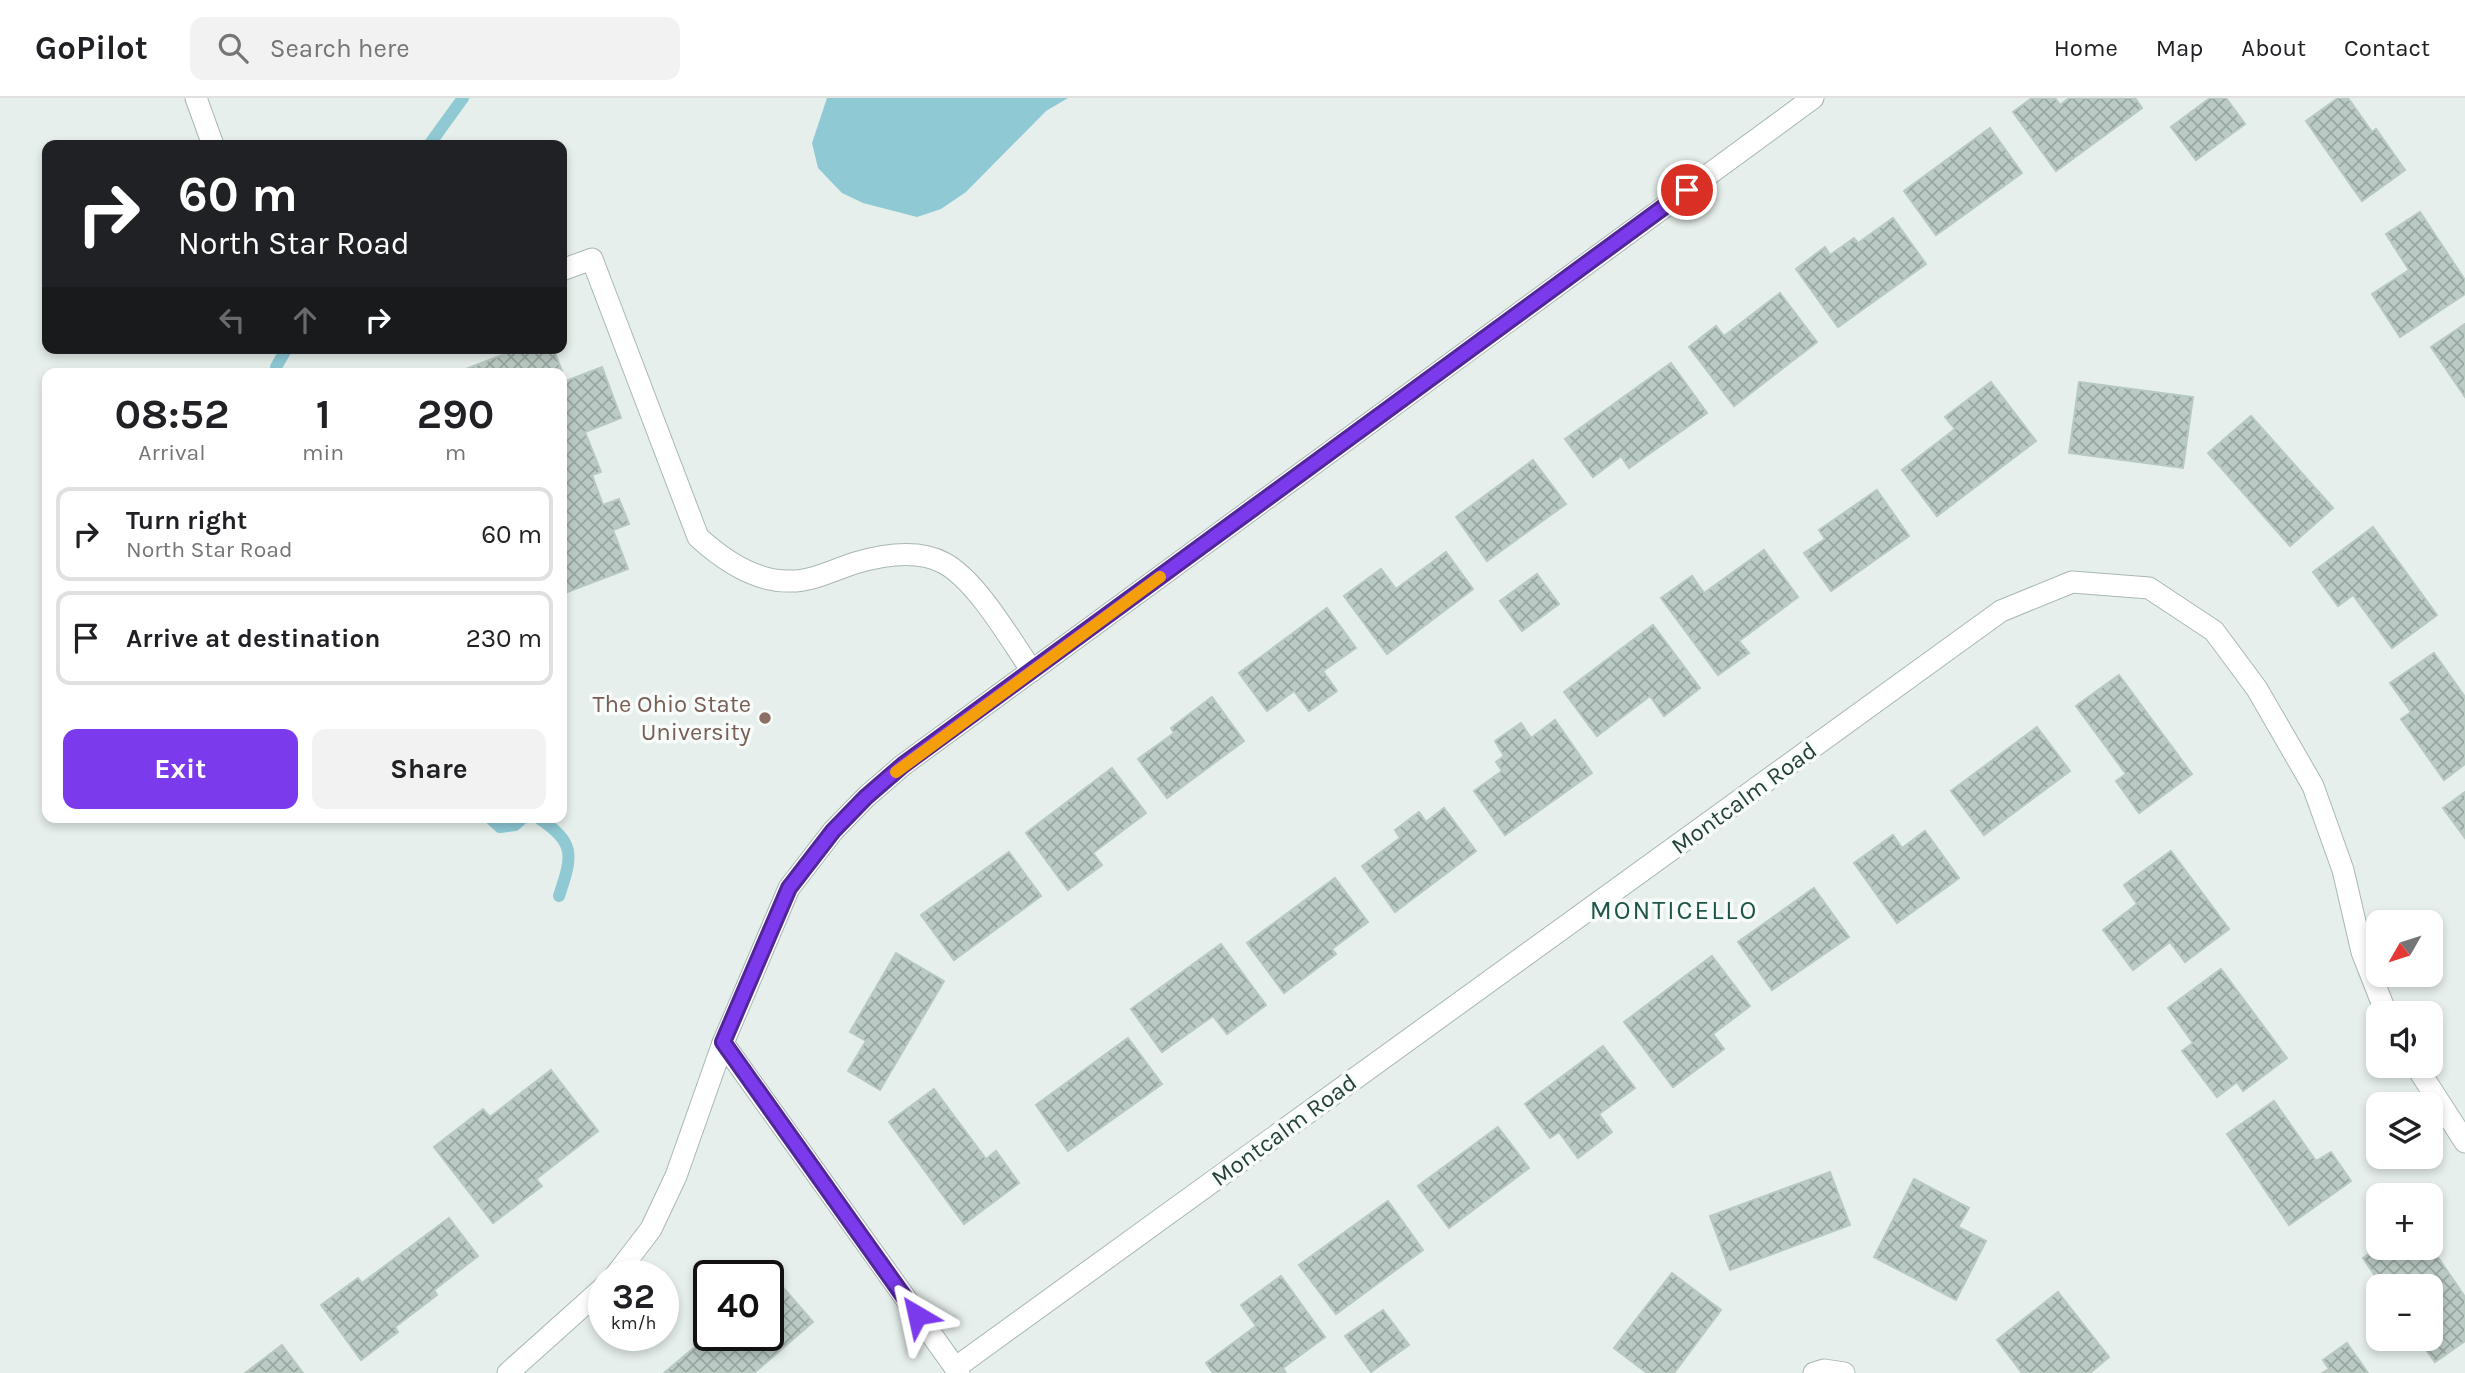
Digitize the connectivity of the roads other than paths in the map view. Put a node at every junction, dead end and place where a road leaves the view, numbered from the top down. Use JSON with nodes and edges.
{"nodes":[{"id":1,"x":196,"y":98,"type":"edge"},
{"id":2,"x":1814,"y":98,"type":"edge"},
{"id":3,"x":211,"y":140,"type":"edge"},
{"id":4,"x":567,"y":268,"type":"edge"},
{"id":5,"x":1032,"y":670,"type":"junction"},
{"id":6,"x":2381,"y":1001,"type":"edge"},
{"id":7,"x":723,"y":1042,"type":"junction"},
{"id":8,"x":2424,"y":1078,"type":"edge"},
{"id":9,"x":2465,"y":1142,"type":"edge"},
{"id":10,"x":628,"y":1260,"type":"edge"},
{"id":11,"x":588,"y":1301,"type":"edge"},
{"id":12,"x":957,"y":1371,"type":"edge"},
{"id":13,"x":508,"y":1373,"type":"edge"},
{"id":14,"x":1814,"y":1373,"type":"edge"},
{"id":15,"x":1844,"y":1373,"type":"edge"}],
"edges":[{"from":1,"to":3,"type":"street"},
{"from":2,"to":5,"type":"street"},
{"from":4,"to":5,"type":"street"},
{"from":5,"to":7,"type":"street"},
{"from":6,"to":12,"type":"street","name":"Montcalm Road"},
{"from":7,"to":10,"type":"street"},
{"from":7,"to":12,"type":"street"},
{"from":8,"to":9,"type":"street"},
{"from":11,"to":13,"type":"street"},
{"from":14,"to":15,"type":"street"}]}
